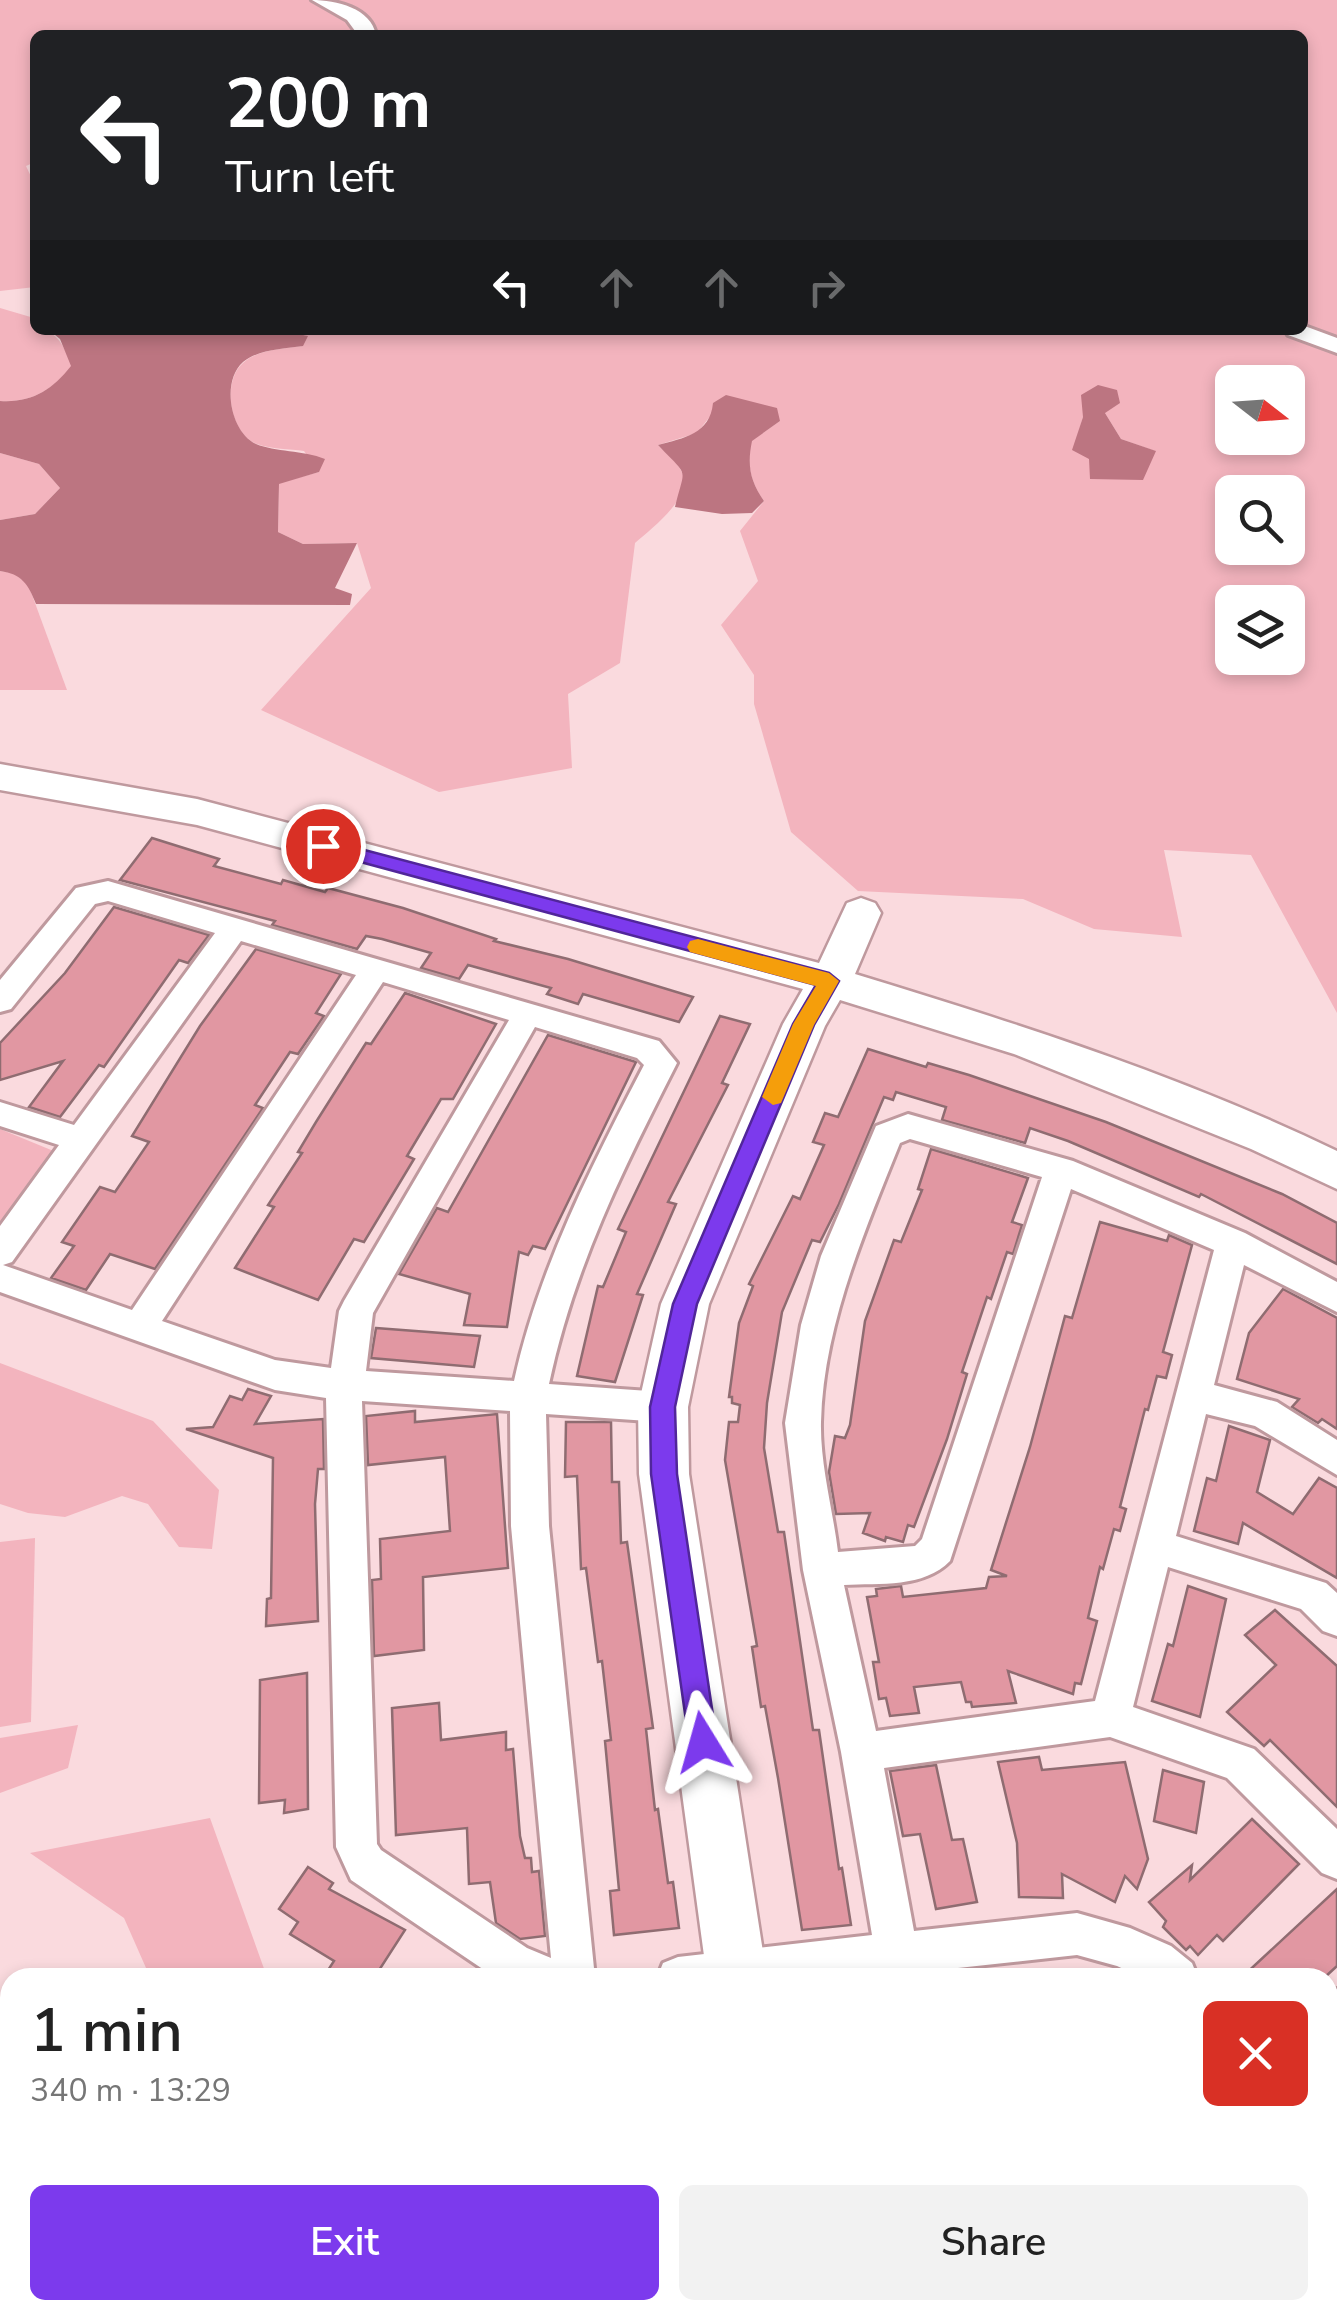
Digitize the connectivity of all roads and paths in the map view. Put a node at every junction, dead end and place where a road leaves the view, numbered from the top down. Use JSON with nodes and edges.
{"nodes":[{"id":1,"x":322,"y":0,"type":"edge"},
{"id":2,"x":367,"y":30,"type":"edge"},
{"id":3,"x":1308,"y":335,"type":"edge"},
{"id":4,"x":1337,"y":346,"type":"edge"},
{"id":5,"x":0,"y":757,"type":"edge"},
{"id":6,"x":0,"y":776,"type":"edge"},
{"id":7,"x":861,"y":913,"type":"dead end"},
{"id":8,"x":234,"y":928,"type":"junction"},
{"id":9,"x":376,"y":969,"type":"junction"},
{"id":10,"x":835,"y":971,"type":"junction"},
{"id":11,"x":0,"y":1001,"type":"edge"},
{"id":12,"x":528,"y":1013,"type":"junction"},
{"id":13,"x":0,"y":1114,"type":"edge"},
{"id":14,"x":78,"y":1139,"type":"junction"},
{"id":15,"x":1337,"y":1143,"type":"edge"},
{"id":16,"x":1061,"y":1170,"type":"junction"},
{"id":17,"x":1337,"y":1171,"type":"edge"},
{"id":18,"x":1233,"y":1243,"type":"junction"},
{"id":19,"x":0,"y":1252,"type":"edge"},
{"id":20,"x":0,"y":1278,"type":"edge"},
{"id":21,"x":1337,"y":1298,"type":"edge"},
{"id":22,"x":140,"y":1326,"type":"junction"},
{"id":23,"x":343,"y":1385,"type":"junction"},
{"id":24,"x":1194,"y":1396,"type":"junction"},
{"id":25,"x":528,"y":1400,"type":"junction"},
{"id":26,"x":663,"y":1407,"type":"junction"},
{"id":27,"x":1337,"y":1459,"type":"edge"},
{"id":28,"x":1157,"y":1547,"type":"junction"},
{"id":29,"x":822,"y":1570,"type":"junction"},
{"id":30,"x":1337,"y":1618,"type":"edge"},
{"id":31,"x":1110,"y":1718,"type":"junction"},
{"id":32,"x":861,"y":1752,"type":"junction"},
{"id":33,"x":1337,"y":1858,"type":"edge"},
{"id":34,"x":899,"y":1966,"type":"edge"},
{"id":35,"x":524,"y":1968,"type":"edge"},
{"id":36,"x":573,"y":1968,"type":"edge"},
{"id":37,"x":736,"y":1968,"type":"edge"},
{"id":38,"x":858,"y":1968,"type":"edge"},
{"id":39,"x":1166,"y":1968,"type":"edge"}],
"edges":[{"from":1,"to":2,"type":"street"},
{"from":3,"to":4,"type":"street"},
{"from":5,"to":10,"type":"street"},
{"from":6,"to":10,"type":"street"},
{"from":7,"to":10,"type":"street"},
{"from":8,"to":9,"type":"street"},
{"from":8,"to":11,"type":"street"},
{"from":8,"to":14,"type":"street"},
{"from":9,"to":12,"type":"street"},
{"from":9,"to":22,"type":"street"},
{"from":10,"to":15,"type":"street"},
{"from":10,"to":17,"type":"street"},
{"from":10,"to":26,"type":"street"},
{"from":12,"to":23,"type":"street"},
{"from":12,"to":25,"type":"street"},
{"from":13,"to":14,"type":"street"},
{"from":14,"to":19,"type":"street"},
{"from":16,"to":18,"type":"street"},
{"from":16,"to":29,"type":"street"},
{"from":16,"to":29,"type":"street"},
{"from":18,"to":21,"type":"street"},
{"from":18,"to":24,"type":"street"},
{"from":20,"to":22,"type":"street"},
{"from":22,"to":23,"type":"street"},
{"from":23,"to":25,"type":"street"},
{"from":23,"to":35,"type":"street"},
{"from":24,"to":27,"type":"street"},
{"from":24,"to":28,"type":"street"},
{"from":25,"to":26,"type":"street"},
{"from":25,"to":36,"type":"street"},
{"from":26,"to":37,"type":"street"},
{"from":28,"to":30,"type":"street"},
{"from":28,"to":31,"type":"street"},
{"from":29,"to":32,"type":"street"},
{"from":31,"to":32,"type":"street"},
{"from":31,"to":33,"type":"street"},
{"from":32,"to":34,"type":"street"},
{"from":34,"to":38,"type":"street"},
{"from":34,"to":39,"type":"street"}]}
